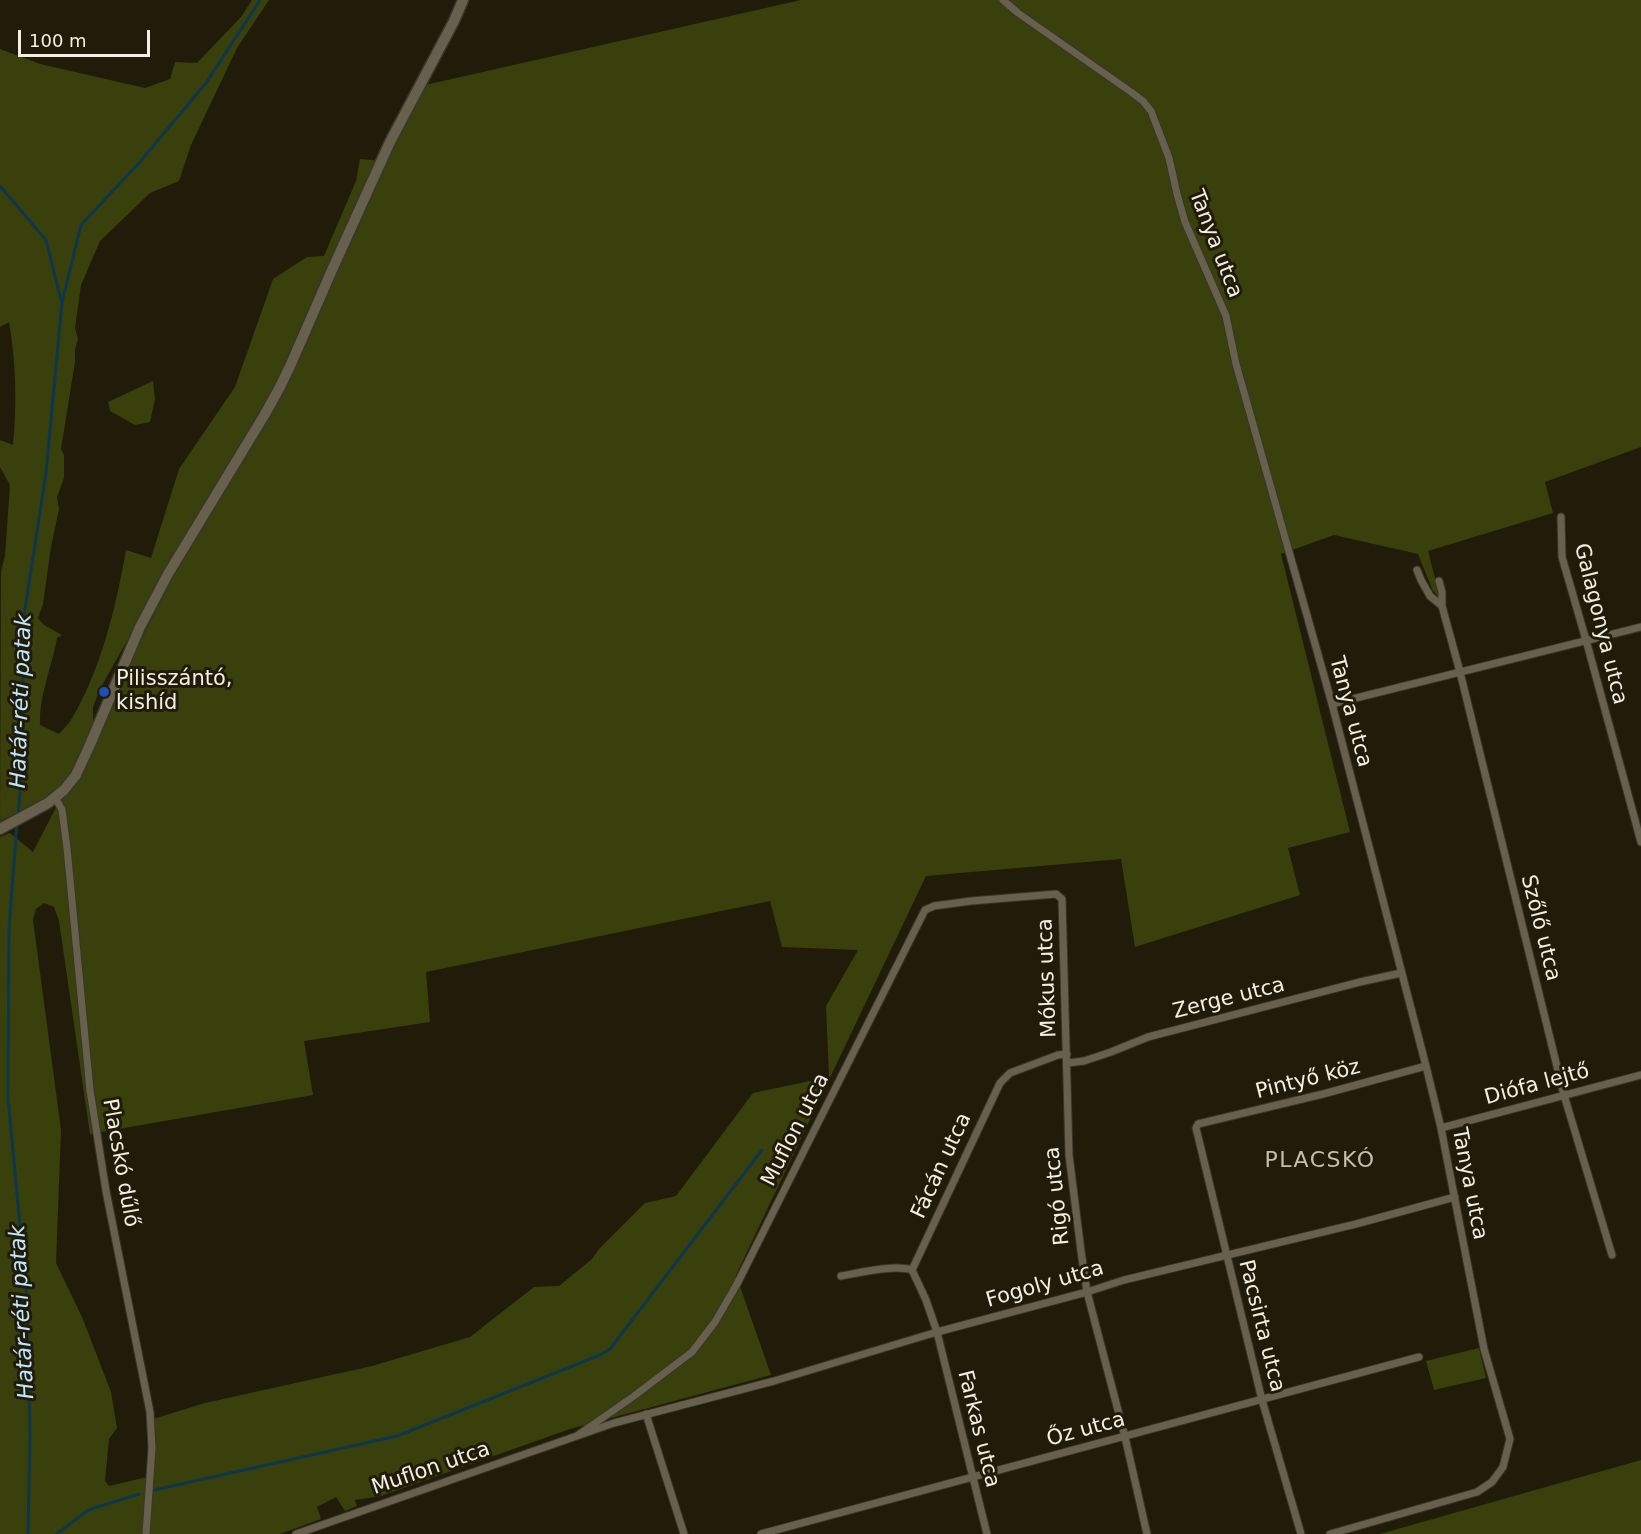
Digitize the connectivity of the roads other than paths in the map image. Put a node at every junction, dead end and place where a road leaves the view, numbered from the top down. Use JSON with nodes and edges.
{"nodes":[{"id":1,"x":463,"y":0,"type":"edge"},
{"id":2,"x":1003,"y":0,"type":"edge"},
{"id":3,"x":1561,"y":517,"type":"dead end"},
{"id":4,"x":1417,"y":570,"type":"dead end"},
{"id":5,"x":1439,"y":581,"type":"dead end"},
{"id":6,"x":1442,"y":606,"type":"junction"},
{"id":7,"x":1641,"y":627,"type":"edge"},
{"id":8,"x":1586,"y":640,"type":"junction"},
{"id":9,"x":1460,"y":672,"type":"junction"},
{"id":10,"x":1332,"y":704,"type":"junction"},
{"id":11,"x":55,"y":797,"type":"junction"},
{"id":12,"x":0,"y":829,"type":"edge"},
{"id":13,"x":1641,"y":842,"type":"edge"},
{"id":14,"x":1056,"y":894,"type":"joint"},
{"id":15,"x":1401,"y":973,"type":"junction"},
{"id":16,"x":1067,"y":1054,"type":"junction"},
{"id":17,"x":1068,"y":1063,"type":"junction"},
{"id":18,"x":1426,"y":1066,"type":"junction"},
{"id":19,"x":1641,"y":1075,"type":"edge"},
{"id":20,"x":1564,"y":1095,"type":"junction"},
{"id":21,"x":1198,"y":1124,"type":"joint"},
{"id":22,"x":1441,"y":1128,"type":"junction"},
{"id":23,"x":1455,"y":1197,"type":"junction"},
{"id":24,"x":1227,"y":1255,"type":"junction"},
{"id":25,"x":1612,"y":1255,"type":"dead end"},
{"id":26,"x":912,"y":1270,"type":"junction"},
{"id":27,"x":841,"y":1276,"type":"dead end"},
{"id":28,"x":1087,"y":1292,"type":"junction"},
{"id":29,"x":937,"y":1332,"type":"junction"},
{"id":30,"x":1419,"y":1358,"type":"dead end"},
{"id":31,"x":1262,"y":1400,"type":"junction"},
{"id":32,"x":646,"y":1414,"type":"junction"},
{"id":33,"x":578,"y":1435,"type":"junction"},
{"id":34,"x":1125,"y":1437,"type":"junction"},
{"id":35,"x":972,"y":1477,"type":"junction"},
{"id":36,"x":146,"y":1534,"type":"edge"},
{"id":37,"x":296,"y":1534,"type":"edge"},
{"id":38,"x":684,"y":1534,"type":"edge"},
{"id":39,"x":761,"y":1534,"type":"edge"},
{"id":40,"x":987,"y":1534,"type":"edge"},
{"id":41,"x":1147,"y":1534,"type":"edge"},
{"id":42,"x":1301,"y":1534,"type":"edge"},
{"id":43,"x":1330,"y":1534,"type":"edge"}],
"edges":[{"from":1,"to":11,"type":"street"},
{"from":2,"to":10,"type":"street","name":"Tanya utca"},
{"from":3,"to":8,"type":"street","name":"Galagonya utca"},
{"from":4,"to":6,"type":"street","name":"Szőlő utca"},
{"from":5,"to":6,"type":"street","name":"Szőlő utca"},
{"from":6,"to":9,"type":"street","name":"Szőlő utca"},
{"from":7,"to":8,"type":"street"},
{"from":8,"to":9,"type":"street"},
{"from":8,"to":13,"type":"street","name":"Galagonya utca"},
{"from":9,"to":10,"type":"street"},
{"from":9,"to":20,"type":"street","name":"Szőlő utca"},
{"from":10,"to":15,"type":"street","name":"Tanya utca"},
{"from":11,"to":12,"type":"street"},
{"from":11,"to":36,"type":"street","name":"Placskó dűlő"},
{"from":14,"to":16,"type":"street","name":"Mókus utca"},
{"from":14,"to":33,"type":"street","name":"Muflon utca"},
{"from":15,"to":17,"type":"street","name":"Zerge utca"},
{"from":15,"to":18,"type":"street","name":"Tanya utca"},
{"from":16,"to":17,"type":"street","name":"Mókus utca"},
{"from":16,"to":26,"type":"street","name":"Fácán utca"},
{"from":17,"to":28,"type":"street","name":"Rigó utca"},
{"from":18,"to":21,"type":"street","name":"Pintyő köz"},
{"from":18,"to":22,"type":"street","name":"Tanya utca"},
{"from":19,"to":20,"type":"street","name":"Diófa lejtő"},
{"from":20,"to":22,"type":"street","name":"Diófa lejtő"},
{"from":20,"to":25,"type":"street","name":"Szőlő utca"},
{"from":21,"to":24,"type":"street","name":"Pacsirta utca"},
{"from":22,"to":23,"type":"street","name":"Tanya utca"},
{"from":23,"to":24,"type":"street","name":"Fogoly utca"},
{"from":23,"to":43,"type":"street","name":"Tanya utca"},
{"from":24,"to":28,"type":"street","name":"Fogoly utca"},
{"from":24,"to":31,"type":"street","name":"Pacsirta utca"},
{"from":26,"to":27,"type":"street"},
{"from":26,"to":29,"type":"street"},
{"from":28,"to":29,"type":"street","name":"Fogoly utca"},
{"from":28,"to":34,"type":"street","name":"Rigó utca"},
{"from":29,"to":32,"type":"street","name":"Fogoly utca"},
{"from":29,"to":35,"type":"street","name":"Farkas utca"},
{"from":30,"to":31,"type":"street","name":"Őz utca"},
{"from":31,"to":34,"type":"street","name":"Őz utca"},
{"from":31,"to":42,"type":"street","name":"Pacsirta utca"},
{"from":32,"to":33,"type":"street","name":"Muflon utca"},
{"from":32,"to":38,"type":"street"},
{"from":33,"to":37,"type":"street","name":"Muflon utca"},
{"from":34,"to":35,"type":"street","name":"Őz utca"},
{"from":34,"to":41,"type":"street","name":"Rigó utca"},
{"from":35,"to":39,"type":"street","name":"Őz utca"},
{"from":35,"to":40,"type":"street","name":"Farkas utca"}]}
